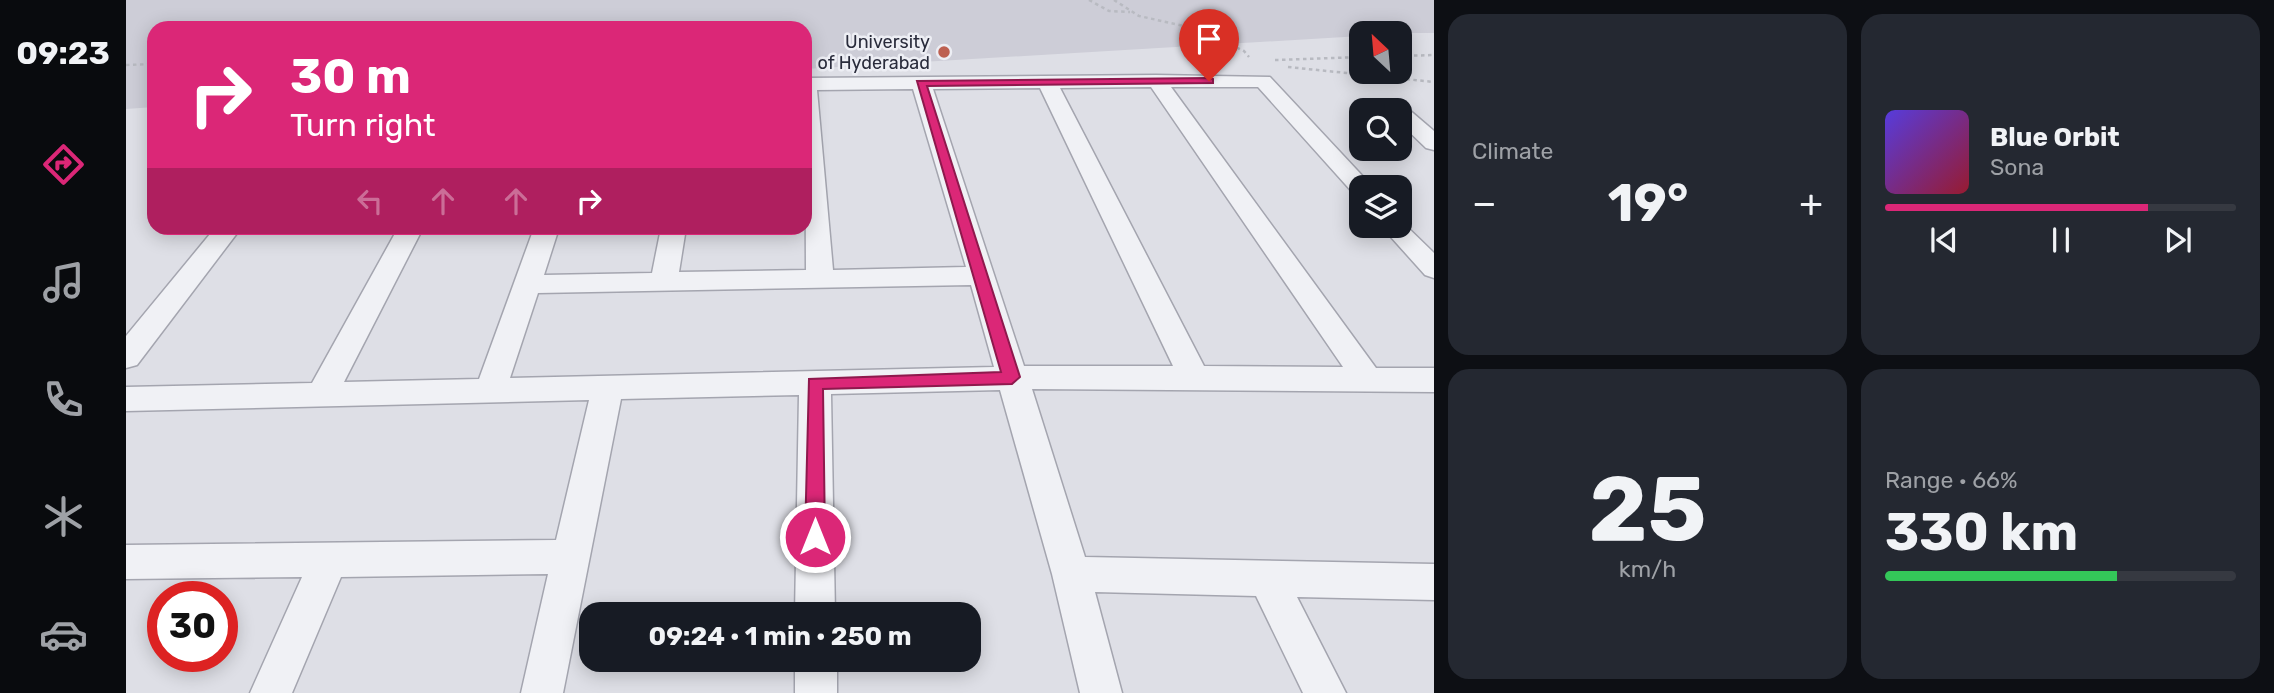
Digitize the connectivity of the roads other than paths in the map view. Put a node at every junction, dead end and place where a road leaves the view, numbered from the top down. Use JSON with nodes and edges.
{"nodes":[{"id":1,"x":1156,"y":81,"type":"junction"},
{"id":2,"x":1047,"y":82,"type":"junction"},
{"id":3,"x":921,"y":83,"type":"junction"},
{"id":4,"x":812,"y":84,"type":"edge"},
{"id":5,"x":1412,"y":123,"type":"edge"},
{"id":6,"x":1434,"y":143,"type":"edge"},
{"id":7,"x":812,"y":167,"type":"edge"},
{"id":8,"x":1349,"y":176,"type":"edge"},
{"id":9,"x":222,"y":235,"type":"edge"},
{"id":10,"x":406,"y":235,"type":"edge"},
{"id":11,"x":544,"y":235,"type":"edge"},
{"id":12,"x":672,"y":235,"type":"edge"},
{"id":13,"x":1406,"y":238,"type":"edge"},
{"id":14,"x":1434,"y":269,"type":"edge"},
{"id":15,"x":982,"y":276,"type":"junction"},
{"id":16,"x":820,"y":277,"type":"junction"},
{"id":17,"x":664,"y":282,"type":"junction"},
{"id":18,"x":526,"y":284,"type":"junction"},
{"id":19,"x":126,"y":357,"type":"edge"},
{"id":20,"x":1012,"y":377,"type":"junction"},
{"id":21,"x":1194,"y":377,"type":"junction"},
{"id":22,"x":1434,"y":380,"type":"edge"},
{"id":23,"x":1369,"y":381,"type":"junction"},
{"id":24,"x":814,"y":383,"type":"junction"},
{"id":25,"x":607,"y":389,"type":"junction"},
{"id":26,"x":490,"y":392,"type":"junction"},
{"id":27,"x":321,"y":395,"type":"junction"},
{"id":28,"x":126,"y":399,"type":"edge"},
{"id":29,"x":571,"y":557,"type":"junction"},
{"id":30,"x":329,"y":559,"type":"junction"},
{"id":31,"x":126,"y":562,"type":"edge"},
{"id":32,"x":1071,"y":574,"type":"junction"},
{"id":33,"x":1266,"y":576,"type":"junction"},
{"id":34,"x":1434,"y":582,"type":"edge"},
{"id":35,"x":815,"y":602,"type":"edge"},
{"id":36,"x":816,"y":672,"type":"edge"},
{"id":37,"x":271,"y":693,"type":"edge"},
{"id":38,"x":542,"y":693,"type":"edge"},
{"id":39,"x":816,"y":693,"type":"edge"},
{"id":40,"x":1101,"y":693,"type":"edge"},
{"id":41,"x":1325,"y":693,"type":"edge"}],
"edges":[{"from":1,"to":2,"type":"street"},
{"from":1,"to":8,"type":"street"},
{"from":1,"to":23,"type":"street"},
{"from":2,"to":3,"type":"street"},
{"from":2,"to":21,"type":"street"},
{"from":3,"to":4,"type":"street"},
{"from":3,"to":15,"type":"street"},
{"from":5,"to":6,"type":"street"},
{"from":7,"to":16,"type":"street"},
{"from":9,"to":19,"type":"street"},
{"from":10,"to":27,"type":"street"},
{"from":11,"to":18,"type":"street"},
{"from":12,"to":17,"type":"street"},
{"from":13,"to":14,"type":"street"},
{"from":15,"to":16,"type":"street"},
{"from":15,"to":20,"type":"street"},
{"from":16,"to":17,"type":"street"},
{"from":17,"to":18,"type":"street"},
{"from":18,"to":26,"type":"street"},
{"from":20,"to":21,"type":"street"},
{"from":20,"to":24,"type":"street"},
{"from":20,"to":32,"type":"street"},
{"from":21,"to":23,"type":"street"},
{"from":22,"to":23,"type":"street"},
{"from":24,"to":25,"type":"street"},
{"from":24,"to":35,"type":"street"},
{"from":25,"to":26,"type":"street"},
{"from":25,"to":29,"type":"street"},
{"from":26,"to":27,"type":"street"},
{"from":27,"to":28,"type":"street"},
{"from":29,"to":30,"type":"street"},
{"from":29,"to":38,"type":"street"},
{"from":30,"to":31,"type":"street"},
{"from":30,"to":37,"type":"street"},
{"from":32,"to":33,"type":"street"},
{"from":32,"to":40,"type":"street"},
{"from":33,"to":34,"type":"street"},
{"from":33,"to":41,"type":"street"},
{"from":36,"to":39,"type":"street"}]}
